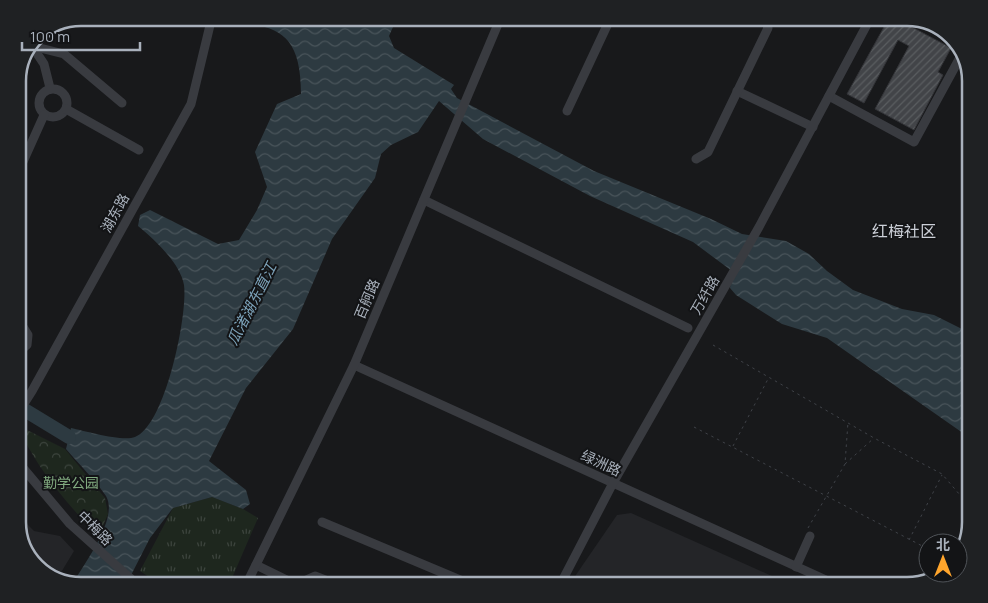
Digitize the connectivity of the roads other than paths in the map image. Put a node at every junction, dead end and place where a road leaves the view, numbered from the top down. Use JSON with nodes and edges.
{"nodes":[{"id":1,"x":210,"y":26,"type":"edge"},
{"id":2,"x":498,"y":26,"type":"edge"},
{"id":3,"x":607,"y":26,"type":"edge"},
{"id":4,"x":767,"y":26,"type":"edge"},
{"id":5,"x":867,"y":26,"type":"edge"},
{"id":6,"x":38,"y":48,"type":"edge"},
{"id":7,"x":36,"y":52,"type":"edge"},
{"id":8,"x":958,"y":61,"type":"edge"},
{"id":9,"x":50,"y":88,"type":"junction"},
{"id":10,"x":737,"y":91,"type":"junction"},
{"id":11,"x":829,"y":96,"type":"junction"},
{"id":12,"x":122,"y":103,"type":"dead end"},
{"id":13,"x":66,"y":109,"type":"junction"},
{"id":14,"x":566,"y":111,"type":"dead end"},
{"id":15,"x":44,"y":115,"type":"junction"},
{"id":16,"x":812,"y":126,"type":"junction"},
{"id":17,"x":140,"y":150,"type":"dead end"},
{"id":18,"x":26,"y":155,"type":"edge"},
{"id":19,"x":696,"y":159,"type":"dead end"},
{"id":20,"x":424,"y":200,"type":"junction"},
{"id":21,"x":688,"y":328,"type":"dead end"},
{"id":22,"x":26,"y":332,"type":"edge"},
{"id":23,"x":26,"y":346,"type":"edge"},
{"id":24,"x":354,"y":365,"type":"junction"},
{"id":25,"x":26,"y":400,"type":"edge"},
{"id":26,"x":26,"y":472,"type":"edge"},
{"id":27,"x":613,"y":483,"type":"junction"},
{"id":28,"x":322,"y":522,"type":"dead end"},
{"id":29,"x":809,"y":532,"type":"road end"},
{"id":30,"x":256,"y":565,"type":"junction"},
{"id":31,"x":796,"y":567,"type":"junction"},
{"id":32,"x":128,"y":577,"type":"edge"},
{"id":33,"x":250,"y":577,"type":"edge"},
{"id":34,"x":279,"y":577,"type":"edge"},
{"id":35,"x":451,"y":577,"type":"edge"},
{"id":36,"x":565,"y":577,"type":"edge"},
{"id":37,"x":818,"y":577,"type":"edge"}],
"edges":[{"from":1,"to":25,"type":"street","name":"湖东路"},
{"from":2,"to":20,"type":"street","name":"百舸路"},
{"from":3,"to":14,"type":"street"},
{"from":4,"to":10,"type":"street"},
{"from":5,"to":11,"type":"street","name":"万纤路"},
{"from":6,"to":12,"type":"street"},
{"from":7,"to":9,"type":"street"},
{"from":8,"to":11,"type":"street"},
{"from":9,"to":13,"type":"street"},
{"from":9,"to":15,"type":"street"},
{"from":10,"to":16,"type":"street"},
{"from":10,"to":19,"type":"street"},
{"from":11,"to":16,"type":"street","name":"万纤路"},
{"from":13,"to":15,"type":"street"},
{"from":13,"to":17,"type":"street"},
{"from":15,"to":18,"type":"street"},
{"from":16,"to":27,"type":"street","name":"万纤路"},
{"from":20,"to":21,"type":"street"},
{"from":20,"to":24,"type":"street","name":"百舸路"},
{"from":22,"to":23,"type":"street"},
{"from":24,"to":27,"type":"street","name":"绿洲路"},
{"from":24,"to":30,"type":"street","name":"百舸路"},
{"from":26,"to":32,"type":"street","name":"中梅路"},
{"from":27,"to":31,"type":"street","name":"绿洲路"},
{"from":27,"to":36,"type":"street","name":"万纤路"},
{"from":28,"to":35,"type":"street"},
{"from":29,"to":31,"type":"street"},
{"from":30,"to":33,"type":"street","name":"百舸路"},
{"from":30,"to":34,"type":"street"},
{"from":31,"to":37,"type":"street","name":"绿洲路"}]}
